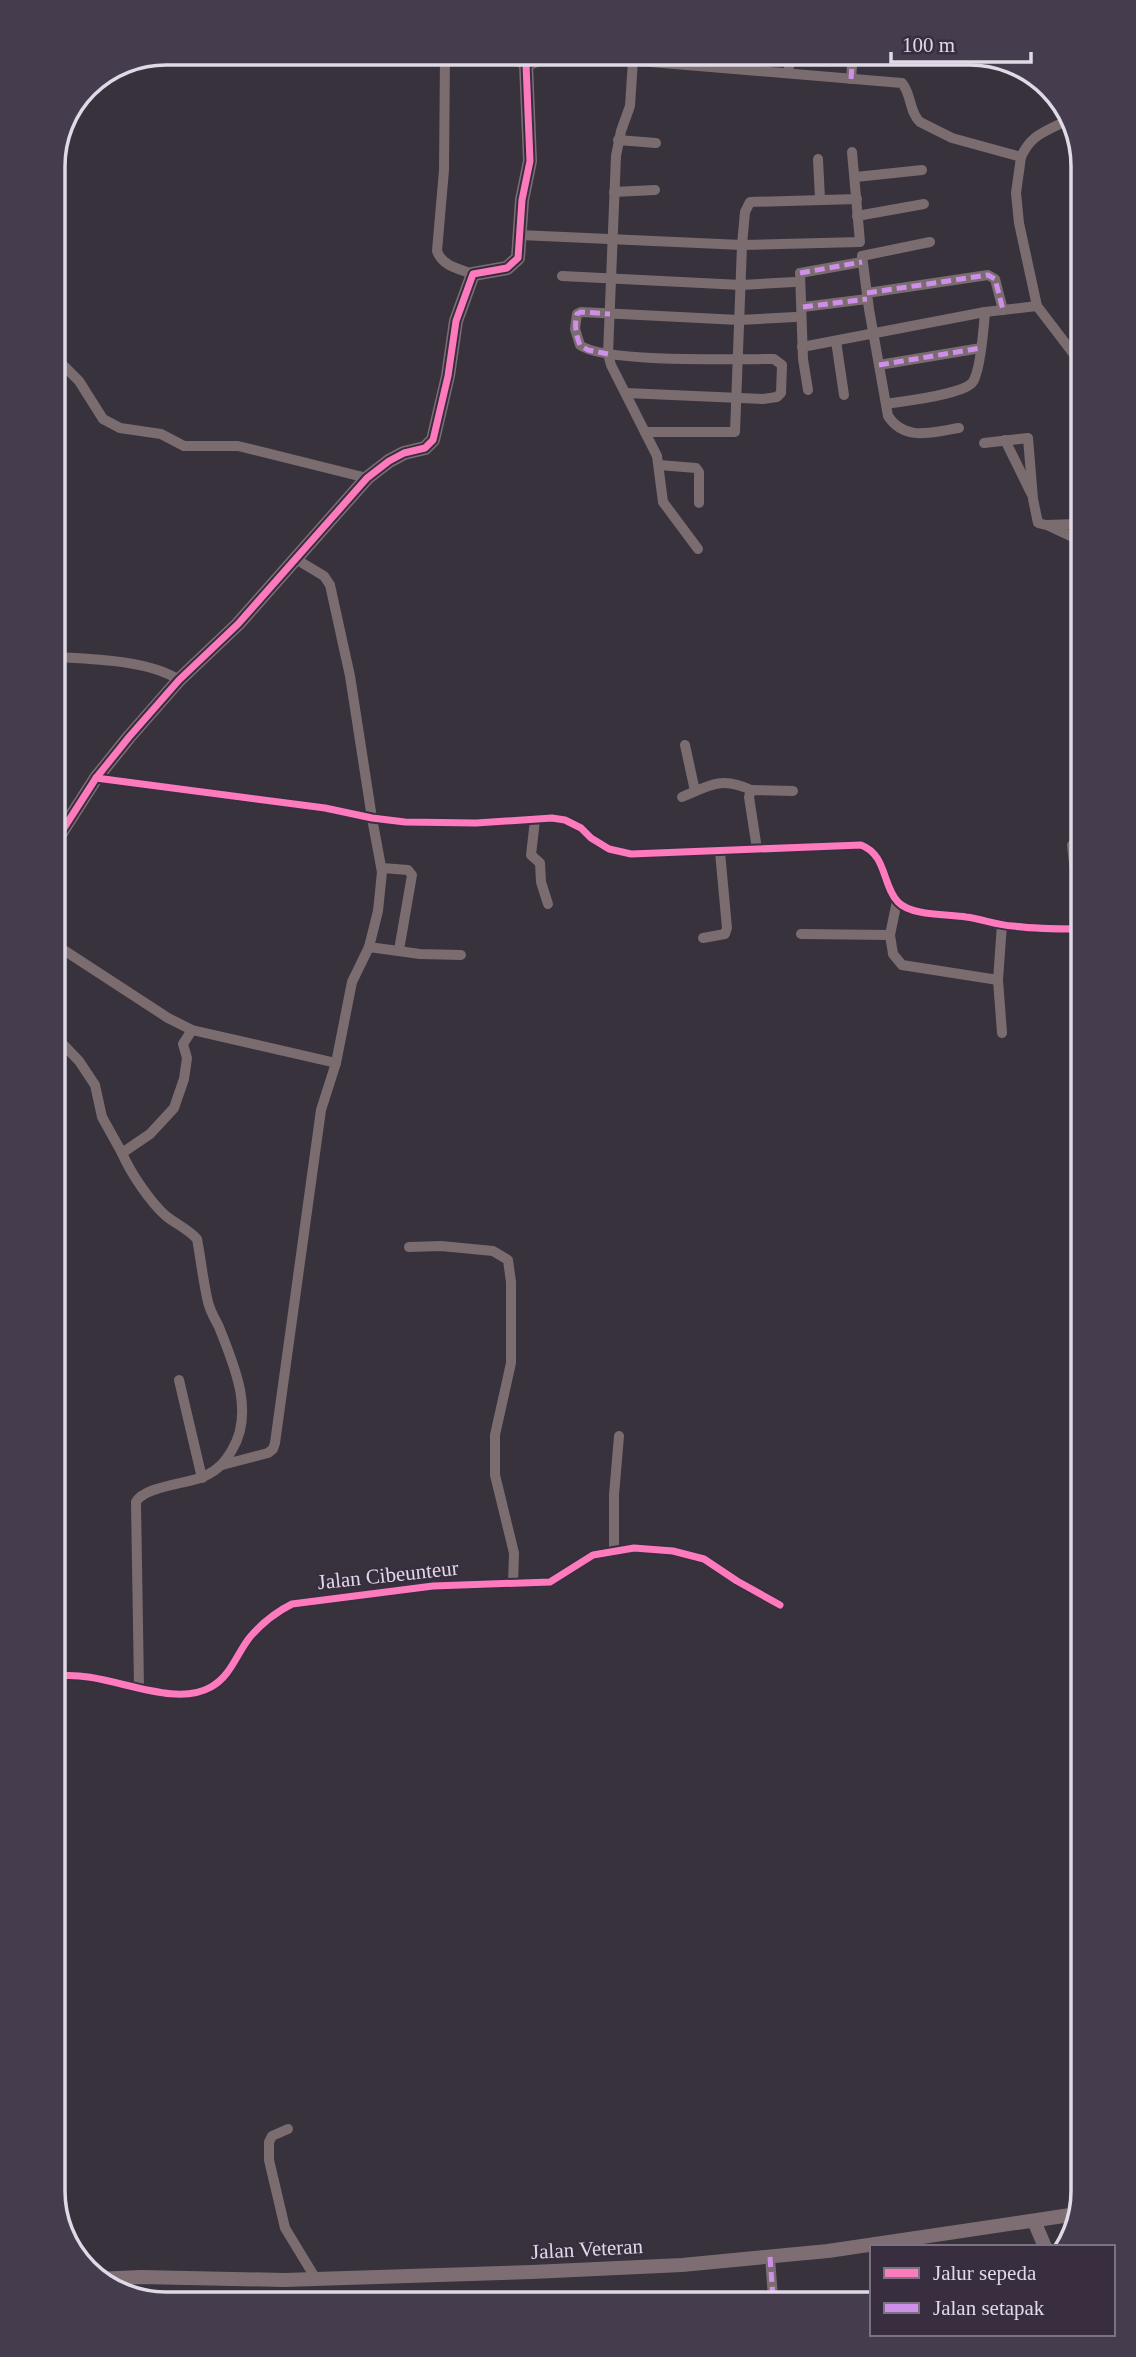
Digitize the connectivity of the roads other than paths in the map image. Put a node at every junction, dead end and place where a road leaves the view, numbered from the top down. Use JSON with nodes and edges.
{"nodes":[{"id":1,"x":445,"y":65,"type":"edge"},
{"id":2,"x":526,"y":65,"type":"edge"},
{"id":3,"x":634,"y":65,"type":"edge"},
{"id":4,"x":693,"y":65,"type":"edge"},
{"id":5,"x":789,"y":65,"type":"edge"},
{"id":6,"x":852,"y":65,"type":"edge"},
{"id":7,"x":788,"y":73,"type":"junction"},
{"id":8,"x":851,"y":79,"type":"junction"},
{"id":9,"x":1062,"y":122,"type":"edge"},
{"id":10,"x":618,"y":140,"type":"junction"},
{"id":11,"x":656,"y":143,"type":"dead end"},
{"id":12,"x":852,"y":152,"type":"dead end"},
{"id":13,"x":1021,"y":157,"type":"junction"},
{"id":14,"x":818,"y":159,"type":"dead end"},
{"id":15,"x":922,"y":170,"type":"dead end"},
{"id":16,"x":856,"y":177,"type":"junction"},
{"id":17,"x":655,"y":190,"type":"dead end"},
{"id":18,"x":614,"y":192,"type":"junction"},
{"id":19,"x":820,"y":199,"type":"junction"},
{"id":20,"x":857,"y":199,"type":"junction"},
{"id":21,"x":923,"y":204,"type":"dead end"},
{"id":22,"x":858,"y":216,"type":"junction"},
{"id":23,"x":520,"y":235,"type":"junction"},
{"id":24,"x":612,"y":240,"type":"junction"},
{"id":25,"x":930,"y":242,"type":"dead end"},
{"id":26,"x":742,"y":245,"type":"junction"},
{"id":27,"x":862,"y":262,"type":"junction"},
{"id":28,"x":473,"y":274,"type":"junction"},
{"id":29,"x":562,"y":276,"type":"dead end"},
{"id":30,"x":610,"y":279,"type":"junction"},
{"id":31,"x":794,"y":282,"type":"dead end"},
{"id":32,"x":741,"y":285,"type":"junction"},
{"id":33,"x":867,"y":296,"type":"junction"},
{"id":34,"x":1037,"y":306,"type":"junction"},
{"id":35,"x":803,"y":307,"type":"junction"},
{"id":36,"x":1003,"y":310,"type":"junction"},
{"id":37,"x":985,"y":312,"type":"junction"},
{"id":38,"x":610,"y":314,"type":"junction"},
{"id":39,"x":796,"y":317,"type":"dead end"},
{"id":40,"x":739,"y":320,"type":"junction"},
{"id":41,"x":873,"y":334,"type":"junction"},
{"id":42,"x":836,"y":341,"type":"junction"},
{"id":43,"x":803,"y":347,"type":"junction"},
{"id":44,"x":981,"y":348,"type":"junction"},
{"id":45,"x":1071,"y":348,"type":"edge"},
{"id":46,"x":608,"y":354,"type":"junction"},
{"id":47,"x":738,"y":359,"type":"junction"},
{"id":48,"x":879,"y":365,"type":"junction"},
{"id":49,"x":65,"y":366,"type":"edge"},
{"id":50,"x":808,"y":390,"type":"dead end"},
{"id":51,"x":626,"y":393,"type":"junction"},
{"id":52,"x":844,"y":394,"type":"dead end"},
{"id":53,"x":737,"y":396,"type":"junction"},
{"id":54,"x":886,"y":404,"type":"junction"},
{"id":55,"x":959,"y":428,"type":"dead end"},
{"id":56,"x":645,"y":432,"type":"junction"},
{"id":57,"x":1005,"y":440,"type":"junction"},
{"id":58,"x":984,"y":443,"type":"dead end"},
{"id":59,"x":659,"y":465,"type":"junction"},
{"id":60,"x":367,"y":478,"type":"junction"},
{"id":61,"x":1033,"y":499,"type":"junction"},
{"id":62,"x":699,"y":503,"type":"dead end"},
{"id":63,"x":1071,"y":524,"type":"edge"},
{"id":64,"x":1046,"y":525,"type":"junction"},
{"id":65,"x":1071,"y":536,"type":"edge"},
{"id":66,"x":698,"y":549,"type":"dead end"},
{"id":67,"x":294,"y":558,"type":"junction"},
{"id":68,"x":65,"y":658,"type":"edge"},
{"id":69,"x":179,"y":680,"type":"junction"},
{"id":70,"x":685,"y":744,"type":"dead end"},
{"id":71,"x":96,"y":778,"type":"junction"},
{"id":72,"x":751,"y":790,"type":"junction"},
{"id":73,"x":695,"y":791,"type":"junction"},
{"id":74,"x":793,"y":791,"type":"dead end"},
{"id":75,"x":682,"y":797,"type":"dead end"},
{"id":76,"x":372,"y":818,"type":"junction"},
{"id":77,"x":535,"y":820,"type":"junction"},
{"id":78,"x":65,"y":826,"type":"edge"},
{"id":79,"x":757,"y":849,"type":"junction"},
{"id":80,"x":720,"y":852,"type":"junction"},
{"id":81,"x":382,"y":868,"type":"junction"},
{"id":82,"x":897,"y":901,"type":"junction"},
{"id":83,"x":548,"y":904,"type":"dead end"},
{"id":84,"x":1002,"y":924,"type":"junction"},
{"id":85,"x":1071,"y":929,"type":"edge"},
{"id":86,"x":801,"y":934,"type":"dead end"},
{"id":87,"x":890,"y":935,"type":"junction"},
{"id":88,"x":703,"y":938,"type":"dead end"},
{"id":89,"x":369,"y":947,"type":"junction"},
{"id":90,"x":399,"y":950,"type":"junction"},
{"id":91,"x":65,"y":951,"type":"edge"},
{"id":92,"x":461,"y":955,"type":"dead end"},
{"id":93,"x":998,"y":980,"type":"junction"},
{"id":94,"x":192,"y":1030,"type":"junction"},
{"id":95,"x":1002,"y":1034,"type":"dead end"},
{"id":96,"x":65,"y":1046,"type":"edge"},
{"id":97,"x":336,"y":1063,"type":"junction"},
{"id":98,"x":122,"y":1153,"type":"junction"},
{"id":99,"x":409,"y":1247,"type":"dead end"},
{"id":100,"x":179,"y":1380,"type":"dead end"},
{"id":101,"x":619,"y":1436,"type":"dead end"},
{"id":102,"x":222,"y":1465,"type":"junction"},
{"id":103,"x":202,"y":1478,"type":"junction"},
{"id":104,"x":614,"y":1550,"type":"junction"},
{"id":105,"x":513,"y":1584,"type":"junction"},
{"id":106,"x":780,"y":1605,"type":"dead end"},
{"id":107,"x":65,"y":1675,"type":"edge"},
{"id":108,"x":139,"y":1687,"type":"junction"},
{"id":109,"x":288,"y":2129,"type":"dead end"},
{"id":110,"x":1068,"y":2215,"type":"edge"},
{"id":111,"x":1034,"y":2221,"type":"junction"},
{"id":112,"x":916,"y":2243,"type":"edge"},
{"id":113,"x":895,"y":2245,"type":"edge"},
{"id":114,"x":1044,"y":2245,"type":"edge"},
{"id":115,"x":870,"y":2247,"type":"edge"},
{"id":116,"x":770,"y":2257,"type":"junction"},
{"id":117,"x":114,"y":2277,"type":"edge"},
{"id":118,"x":316,"y":2279,"type":"junction"},
{"id":119,"x":773,"y":2292,"type":"edge"}],
"edges":[{"from":1,"to":28,"type":"street"},
{"from":2,"to":23,"type":"main road"},
{"from":3,"to":10,"type":"street"},
{"from":4,"to":7,"type":"street"},
{"from":5,"to":7,"type":"street"},
{"from":6,"to":8,"type":"street"},
{"from":7,"to":8,"type":"street"},
{"from":8,"to":13,"type":"street"},
{"from":9,"to":13,"type":"street"},
{"from":10,"to":11,"type":"street"},
{"from":10,"to":18,"type":"street"},
{"from":12,"to":16,"type":"street"},
{"from":13,"to":34,"type":"street"},
{"from":14,"to":19,"type":"street"},
{"from":15,"to":16,"type":"street"},
{"from":16,"to":20,"type":"street"},
{"from":17,"to":18,"type":"street"},
{"from":18,"to":24,"type":"street"},
{"from":19,"to":20,"type":"street"},
{"from":19,"to":26,"type":"street"},
{"from":20,"to":22,"type":"street"},
{"from":21,"to":22,"type":"street"},
{"from":22,"to":26,"type":"street"},
{"from":23,"to":24,"type":"street"},
{"from":23,"to":28,"type":"main road"},
{"from":24,"to":26,"type":"street"},
{"from":24,"to":30,"type":"street"},
{"from":25,"to":27,"type":"street"},
{"from":26,"to":32,"type":"street"},
{"from":27,"to":33,"type":"street"},
{"from":27,"to":35,"type":"street"},
{"from":28,"to":60,"type":"main road"},
{"from":29,"to":30,"type":"street"},
{"from":30,"to":32,"type":"street"},
{"from":30,"to":38,"type":"street"},
{"from":31,"to":32,"type":"street"},
{"from":32,"to":40,"type":"street"},
{"from":33,"to":35,"type":"street"},
{"from":33,"to":36,"type":"street"},
{"from":33,"to":41,"type":"street"},
{"from":34,"to":36,"type":"street"},
{"from":34,"to":45,"type":"street"},
{"from":35,"to":43,"type":"street"},
{"from":36,"to":37,"type":"street"},
{"from":37,"to":41,"type":"street"},
{"from":37,"to":44,"type":"street"},
{"from":38,"to":40,"type":"street"},
{"from":38,"to":46,"type":"street"},
{"from":38,"to":46,"type":"street"},
{"from":39,"to":40,"type":"street"},
{"from":40,"to":47,"type":"street"},
{"from":41,"to":42,"type":"street"},
{"from":41,"to":48,"type":"street"},
{"from":42,"to":43,"type":"street"},
{"from":42,"to":52,"type":"street"},
{"from":43,"to":50,"type":"street"},
{"from":44,"to":48,"type":"street"},
{"from":44,"to":54,"type":"street"},
{"from":46,"to":47,"type":"street"},
{"from":46,"to":51,"type":"street"},
{"from":47,"to":53,"type":"street"},
{"from":47,"to":53,"type":"street"},
{"from":48,"to":54,"type":"street"},
{"from":49,"to":60,"type":"street"},
{"from":51,"to":53,"type":"street"},
{"from":51,"to":56,"type":"street"},
{"from":53,"to":56,"type":"street"},
{"from":54,"to":55,"type":"street"},
{"from":56,"to":59,"type":"street"},
{"from":57,"to":58,"type":"street"},
{"from":57,"to":61,"type":"street"},
{"from":57,"to":61,"type":"street"},
{"from":59,"to":62,"type":"street"},
{"from":59,"to":66,"type":"street"},
{"from":60,"to":67,"type":"main road"},
{"from":61,"to":64,"type":"street"},
{"from":63,"to":64,"type":"street"},
{"from":64,"to":65,"type":"street"},
{"from":67,"to":69,"type":"main road"},
{"from":67,"to":76,"type":"street"},
{"from":68,"to":69,"type":"street"},
{"from":69,"to":71,"type":"main road"},
{"from":70,"to":73,"type":"street"},
{"from":71,"to":76,"type":"street"},
{"from":71,"to":78,"type":"main road"},
{"from":72,"to":73,"type":"street"},
{"from":72,"to":74,"type":"street"},
{"from":72,"to":79,"type":"street"},
{"from":73,"to":75,"type":"street"},
{"from":76,"to":77,"type":"street"},
{"from":76,"to":81,"type":"street"},
{"from":77,"to":80,"type":"street"},
{"from":77,"to":83,"type":"street"},
{"from":79,"to":80,"type":"street"},
{"from":79,"to":82,"type":"street"},
{"from":80,"to":88,"type":"street"},
{"from":81,"to":89,"type":"street"},
{"from":81,"to":90,"type":"street"},
{"from":82,"to":84,"type":"street"},
{"from":82,"to":87,"type":"street"},
{"from":84,"to":85,"type":"street"},
{"from":84,"to":93,"type":"street"},
{"from":86,"to":87,"type":"street"},
{"from":87,"to":93,"type":"street"},
{"from":89,"to":90,"type":"street"},
{"from":89,"to":97,"type":"street"},
{"from":90,"to":92,"type":"street"},
{"from":91,"to":94,"type":"street"},
{"from":93,"to":95,"type":"street"},
{"from":94,"to":97,"type":"street"},
{"from":94,"to":98,"type":"street"},
{"from":96,"to":98,"type":"street"},
{"from":97,"to":102,"type":"street"},
{"from":98,"to":102,"type":"street"},
{"from":99,"to":105,"type":"street"},
{"from":100,"to":103,"type":"street"},
{"from":101,"to":104,"type":"street"},
{"from":102,"to":103,"type":"street"},
{"from":103,"to":108,"type":"street"},
{"from":104,"to":105,"type":"street","name":"Jalan Cibeunteur"},
{"from":104,"to":106,"type":"street","name":"Jalan Cibeunteur"},
{"from":105,"to":108,"type":"street","name":"Jalan Cibeunteur"},
{"from":107,"to":108,"type":"street","name":"Jalan Cibeunteur"},
{"from":109,"to":118,"type":"street"},
{"from":110,"to":111,"type":"main road","name":"Jalan Veteran"},
{"from":111,"to":112,"type":"main road","name":"Jalan Veteran"},
{"from":111,"to":114,"type":"main road"},
{"from":112,"to":113,"type":"main road","name":"Jalan Veteran"},
{"from":115,"to":116,"type":"main road","name":"Jalan Veteran"},
{"from":116,"to":118,"type":"main road","name":"Jalan Veteran"},
{"from":116,"to":119,"type":"street"},
{"from":117,"to":118,"type":"main road","name":"Jalan Veteran"}]}
